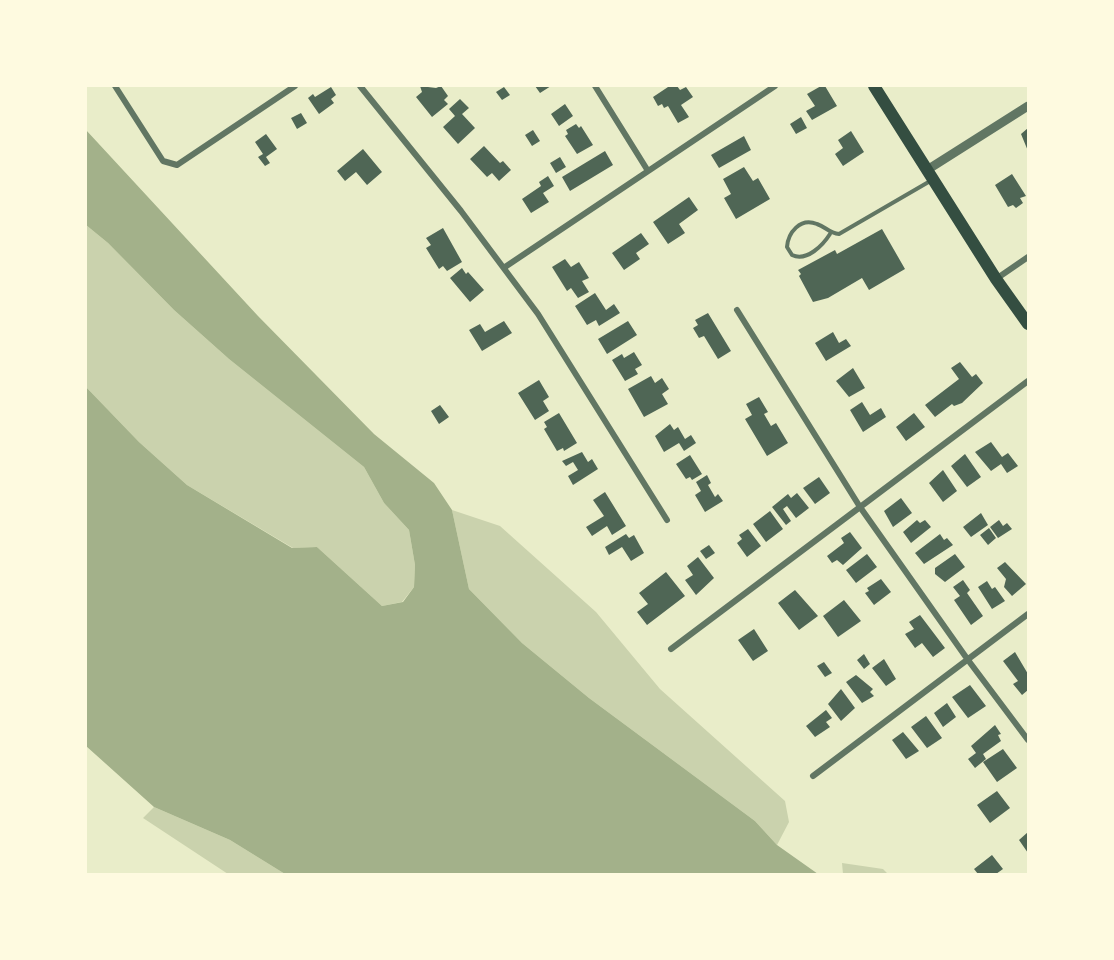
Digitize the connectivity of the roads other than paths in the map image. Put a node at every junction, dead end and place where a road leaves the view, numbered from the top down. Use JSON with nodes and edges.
{"nodes":[{"id":1,"x":115,"y":86,"type":"edge"},
{"id":2,"x":295,"y":86,"type":"edge"},
{"id":3,"x":360,"y":86,"type":"edge"},
{"id":4,"x":595,"y":86,"type":"edge"},
{"id":5,"x":775,"y":86,"type":"edge"},
{"id":6,"x":874,"y":86,"type":"edge"},
{"id":7,"x":1029,"y":106,"type":"edge"},
{"id":8,"x":648,"y":171,"type":"junction"},
{"id":9,"x":930,"y":175,"type":"junction"},
{"id":10,"x":830,"y":234,"type":"junction"},
{"id":11,"x":1029,"y":257,"type":"edge"},
{"id":12,"x":505,"y":267,"type":"junction"},
{"id":13,"x":996,"y":279,"type":"junction"},
{"id":14,"x":737,"y":310,"type":"dead end"},
{"id":15,"x":1029,"y":324,"type":"edge"},
{"id":16,"x":1029,"y":381,"type":"edge"},
{"id":17,"x":860,"y":507,"type":"junction"},
{"id":18,"x":667,"y":520,"type":"dead end"},
{"id":19,"x":1029,"y":614,"type":"edge"},
{"id":20,"x":670,"y":649,"type":"dead end"},
{"id":21,"x":968,"y":660,"type":"junction"},
{"id":22,"x":1029,"y":740,"type":"edge"},
{"id":23,"x":813,"y":776,"type":"dead end"}],
"edges":[{"from":1,"to":2,"type":"street"},
{"from":3,"to":12,"type":"street"},
{"from":4,"to":8,"type":"street"},
{"from":5,"to":8,"type":"street"},
{"from":6,"to":9,"type":"main road"},
{"from":7,"to":9,"type":"street"},
{"from":8,"to":12,"type":"street"},
{"from":9,"to":10,"type":"lane"},
{"from":9,"to":13,"type":"main road"},
{"from":10,"to":10,"type":"lane"},
{"from":11,"to":13,"type":"street"},
{"from":12,"to":18,"type":"street"},
{"from":13,"to":15,"type":"main road"},
{"from":14,"to":17,"type":"street"},
{"from":16,"to":17,"type":"street"},
{"from":17,"to":20,"type":"street"},
{"from":17,"to":21,"type":"street"},
{"from":19,"to":21,"type":"street"},
{"from":21,"to":22,"type":"street"},
{"from":21,"to":23,"type":"street"}]}
